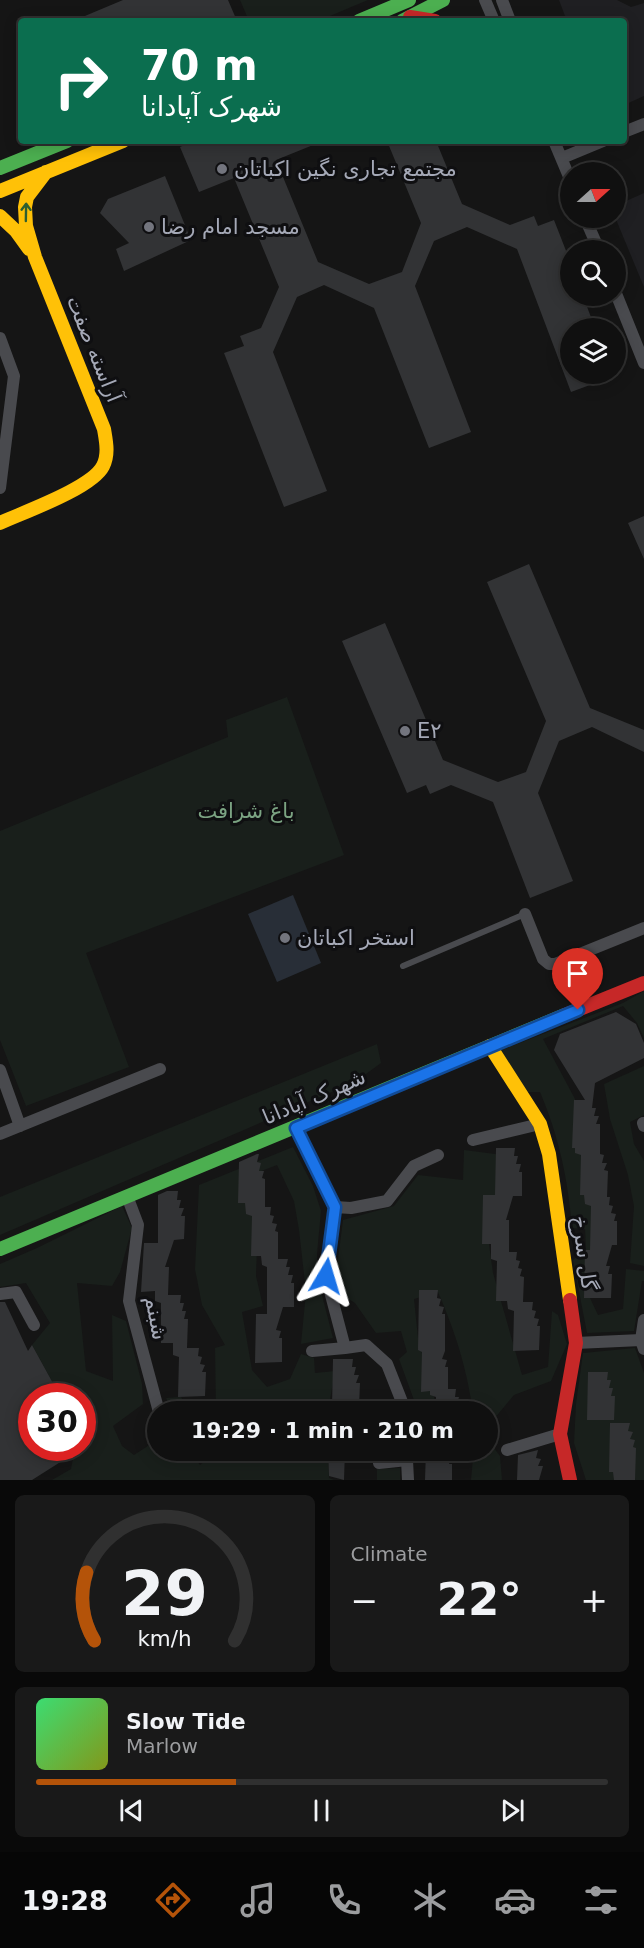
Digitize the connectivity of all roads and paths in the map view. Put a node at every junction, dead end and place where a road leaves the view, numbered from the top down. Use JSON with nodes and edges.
{"nodes":[{"id":1,"x":409,"y":0,"type":"edge"},
{"id":2,"x":443,"y":0,"type":"edge"},
{"id":3,"x":486,"y":0,"type":"edge"},
{"id":4,"x":502,"y":0,"type":"edge"},
{"id":5,"x":366,"y":18,"type":"edge"},
{"id":6,"x":408,"y":18,"type":"edge"},
{"id":7,"x":493,"y":18,"type":"edge"},
{"id":8,"x":509,"y":18,"type":"edge"},
{"id":9,"x":644,"y":124,"type":"edge"},
{"id":10,"x":627,"y":131,"type":"edge"},
{"id":11,"x":60,"y":144,"type":"edge"},
{"id":12,"x":116,"y":144,"type":"edge"},
{"id":13,"x":555,"y":144,"type":"edge"},
{"id":14,"x":596,"y":144,"type":"edge"},
{"id":15,"x":562,"y":158,"type":"junction"},
{"id":16,"x":564,"y":162,"type":"edge"},
{"id":17,"x":0,"y":168,"type":"edge"},
{"id":18,"x":46,"y":172,"type":"junction"},
{"id":19,"x":0,"y":191,"type":"edge"},
{"id":20,"x":0,"y":216,"type":"edge"},
{"id":21,"x":35,"y":258,"type":"junction"},
{"id":22,"x":621,"y":306,"type":"edge"},
{"id":23,"x":0,"y":338,"type":"edge"},
{"id":24,"x":644,"y":363,"type":"edge"},
{"id":25,"x":0,"y":488,"type":"edge"},
{"id":26,"x":0,"y":523,"type":"edge"},
{"id":27,"x":525,"y":914,"type":"joint"},
{"id":28,"x":644,"y":928,"type":"edge"},
{"id":29,"x":403,"y":966,"type":"dead end"},
{"id":30,"x":644,"y":983,"type":"edge"},
{"id":31,"x":489,"y":1046,"type":"junction"},
{"id":32,"x":160,"y":1069,"type":"dead end"},
{"id":33,"x":0,"y":1070,"type":"edge"},
{"id":34,"x":540,"y":1124,"type":"junction"},
{"id":35,"x":20,"y":1126,"type":"junction"},
{"id":36,"x":296,"y":1128,"type":"junction"},
{"id":37,"x":0,"y":1134,"type":"edge"},
{"id":38,"x":473,"y":1140,"type":"dead end"},
{"id":39,"x":438,"y":1155,"type":"dead end"},
{"id":40,"x":127,"y":1196,"type":"junction"},
{"id":41,"x":335,"y":1207,"type":"junction"},
{"id":42,"x":0,"y":1249,"type":"edge"},
{"id":43,"x":0,"y":1294,"type":"edge"},
{"id":44,"x":644,"y":1320,"type":"edge"},
{"id":45,"x":34,"y":1325,"type":"dead end"},
{"id":46,"x":576,"y":1343,"type":"junction"},
{"id":47,"x":642,"y":1345,"type":"edge"},
{"id":48,"x":345,"y":1348,"type":"junction"},
{"id":49,"x":312,"y":1351,"type":"dead end"},
{"id":50,"x":156,"y":1401,"type":"edge"},
{"id":51,"x":402,"y":1401,"type":"edge"},
{"id":52,"x":560,"y":1434,"type":"junction"},
{"id":53,"x":507,"y":1450,"type":"dead end"},
{"id":54,"x":386,"y":1461,"type":"edge"},
{"id":55,"x":407,"y":1461,"type":"edge"},
{"id":56,"x":379,"y":1463,"type":"dead end"},
{"id":57,"x":408,"y":1480,"type":"edge"},
{"id":58,"x":570,"y":1480,"type":"edge"}],
"edges":[{"from":1,"to":5,"type":"street"},
{"from":2,"to":6,"type":"street"},
{"from":3,"to":7,"type":"street"},
{"from":4,"to":8,"type":"street"},
{"from":9,"to":10,"type":"street"},
{"from":11,"to":17,"type":"street"},
{"from":12,"to":18,"type":"street"},
{"from":13,"to":15,"type":"street"},
{"from":14,"to":15,"type":"street"},
{"from":15,"to":16,"type":"street"},
{"from":18,"to":19,"type":"street"},
{"from":21,"to":18,"type":"street","name":"آراسته صفت","one_way":true},
{"from":20,"to":21,"type":"street","name":"آراسته صفت"},
{"from":21,"to":26,"type":"street","name":"آراسته صفت"},
{"from":22,"to":24,"type":"street"},
{"from":23,"to":25,"type":"street"},
{"from":27,"to":28,"type":"street"},
{"from":27,"to":29,"type":"lane"},
{"from":30,"to":31,"type":"street","name":"شهرک آپادانا"},
{"from":31,"to":34,"type":"street","name":"گل سرخ"},
{"from":31,"to":36,"type":"street","name":"شهرک آپادانا"},
{"from":32,"to":35,"type":"street"},
{"from":33,"to":35,"type":"street"},
{"from":34,"to":38,"type":"street"},
{"from":34,"to":46,"type":"street","name":"گل سرخ"},
{"from":35,"to":37,"type":"street"},
{"from":36,"to":40,"type":"street","name":"شهرک آپادانا"},
{"from":36,"to":41,"type":"street"},
{"from":39,"to":41,"type":"street"},
{"from":40,"to":42,"type":"street","name":"شهرک آپادانا"},
{"from":40,"to":50,"type":"street","name":"شبنم"},
{"from":41,"to":48,"type":"street"},
{"from":43,"to":45,"type":"street"},
{"from":44,"to":47,"type":"street"},
{"from":46,"to":47,"type":"street"},
{"from":46,"to":52,"type":"street","name":"گل سرخ"},
{"from":48,"to":49,"type":"street"},
{"from":48,"to":51,"type":"street"},
{"from":52,"to":53,"type":"street"},
{"from":52,"to":58,"type":"street","name":"گل سرخ"},
{"from":54,"to":56,"type":"street"},
{"from":55,"to":57,"type":"street"}]}
